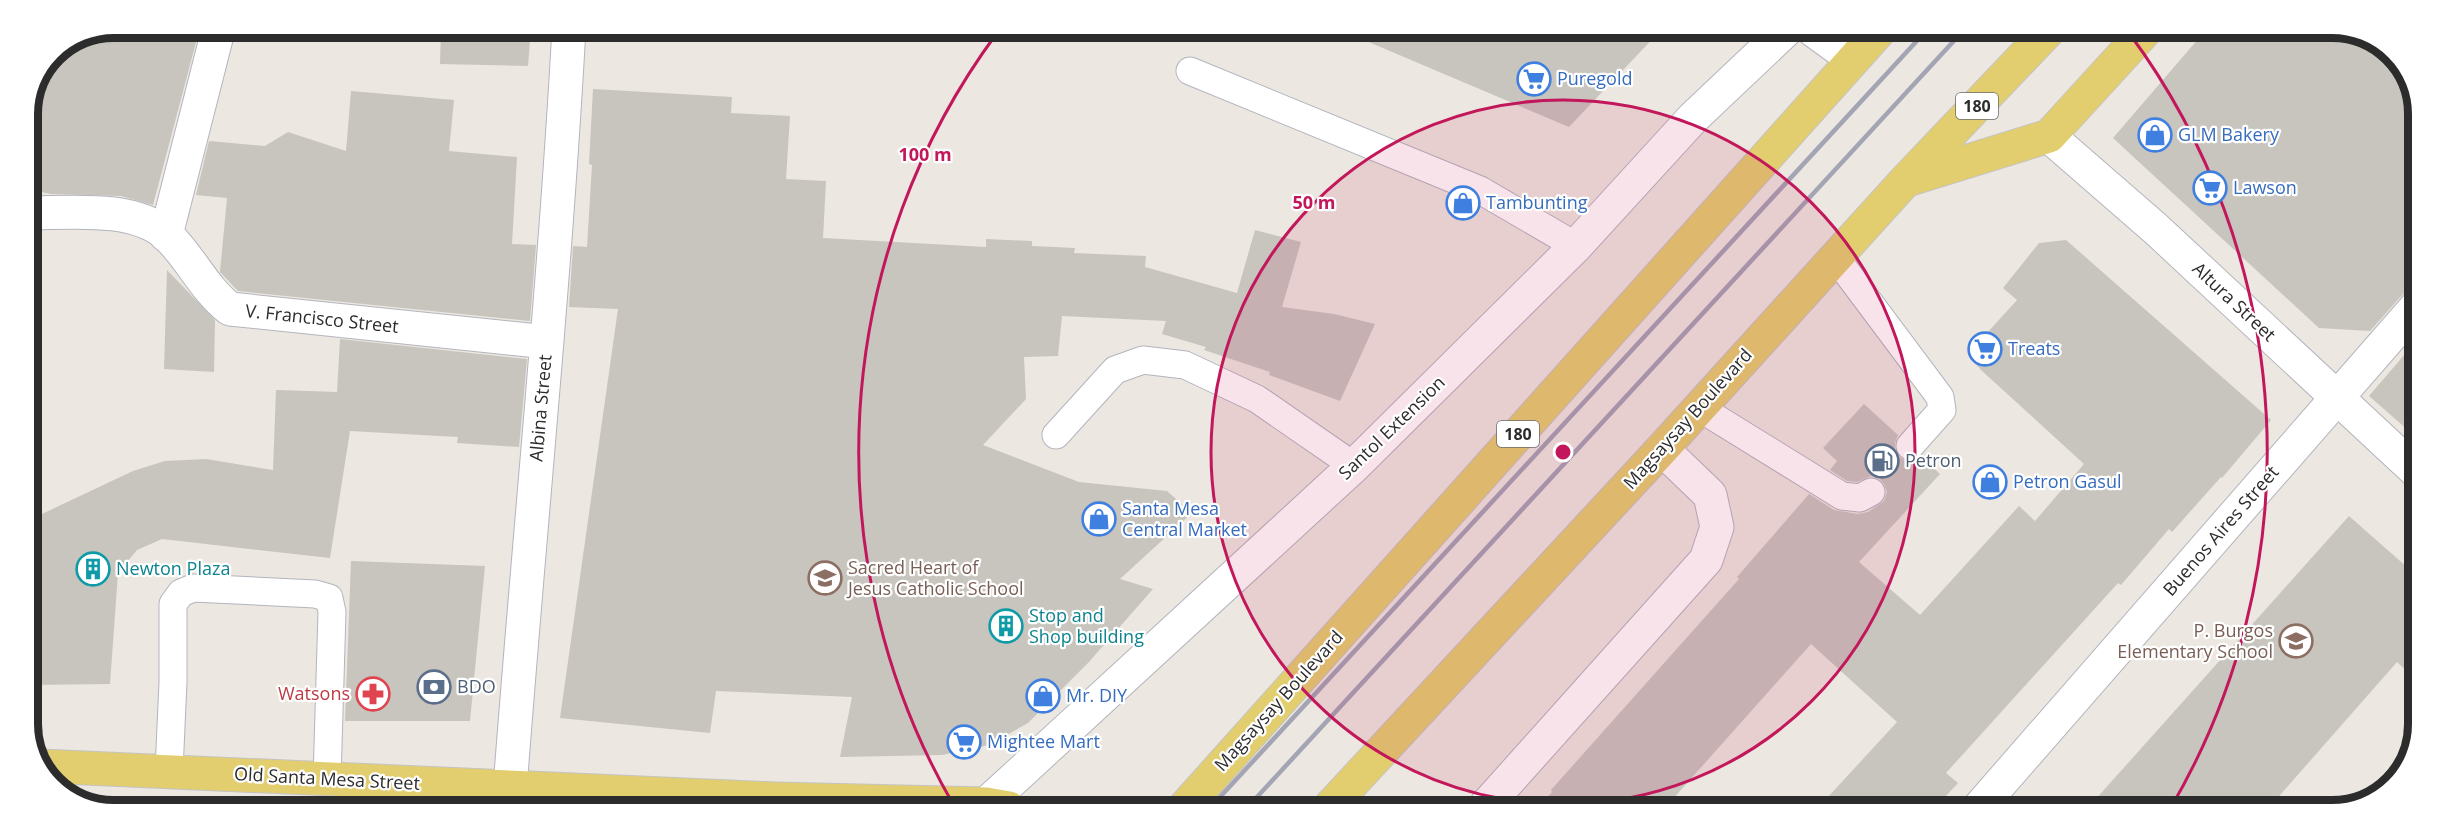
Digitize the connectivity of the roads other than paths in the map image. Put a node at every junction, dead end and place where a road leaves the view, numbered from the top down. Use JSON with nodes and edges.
{"nodes":[{"id":1,"x":216,"y":38,"type":"edge"},
{"id":2,"x":568,"y":38,"type":"edge"},
{"id":3,"x":1778,"y":38,"type":"edge"},
{"id":4,"x":1824,"y":38,"type":"edge"},
{"id":5,"x":1872,"y":38,"type":"edge"},
{"id":6,"x":2041,"y":38,"type":"edge"},
{"id":7,"x":2139,"y":38,"type":"edge"},
{"id":8,"x":1853,"y":59,"type":"junction"},
{"id":9,"x":1190,"y":71,"type":"dead end"},
{"id":10,"x":2049,"y":136,"type":"junction"},
{"id":11,"x":1906,"y":180,"type":"junction"},
{"id":12,"x":38,"y":213,"type":"edge"},
{"id":13,"x":166,"y":235,"type":"junction"},
{"id":14,"x":1576,"y":246,"type":"junction"},
{"id":15,"x":1836,"y":258,"type":"junction"},
{"id":16,"x":2408,"y":316,"type":"edge"},
{"id":17,"x":547,"y":342,"type":"junction"},
{"id":18,"x":2337,"y":398,"type":"junction"},
{"id":19,"x":1698,"y":407,"type":"junction"},
{"id":20,"x":1056,"y":435,"type":"dead end"},
{"id":21,"x":1910,"y":446,"type":"dead end"},
{"id":22,"x":1662,"y":449,"type":"junction"},
{"id":23,"x":2408,"y":464,"type":"edge"},
{"id":24,"x":1354,"y":466,"type":"junction"},
{"id":25,"x":1871,"y":492,"type":"dead end"},
{"id":26,"x":50,"y":766,"type":"edge"},
{"id":27,"x":169,"y":771,"type":"junction"},
{"id":28,"x":327,"y":780,"type":"junction"},
{"id":29,"x":509,"y":798,"type":"edge"},
{"id":30,"x":803,"y":800,"type":"edge"},
{"id":31,"x":999,"y":800,"type":"edge"},
{"id":32,"x":1191,"y":800,"type":"edge"},
{"id":33,"x":1336,"y":800,"type":"edge"},
{"id":34,"x":1491,"y":800,"type":"edge"},
{"id":35,"x":1986,"y":800,"type":"edge"}],
"edges":[{"from":1,"to":13,"type":"street"},
{"from":2,"to":17,"type":"street","name":"Albina Street"},
{"from":3,"to":14,"type":"street","name":"Santol Extension"},
{"from":4,"to":8,"type":"street"},
{"from":5,"to":8,"type":"main road","name":"Magsaysay Boulevard","number":"180"},
{"from":6,"to":11,"type":"main road","name":"Magsaysay Boulevard","number":"180"},
{"from":7,"to":10,"type":"main road"},
{"from":8,"to":32,"type":"main road","name":"Magsaysay Boulevard","number":"180"},
{"from":9,"to":14,"type":"lane"},
{"from":10,"to":11,"type":"main road"},
{"from":10,"to":18,"type":"street","name":"Altura Street"},
{"from":11,"to":15,"type":"main road","name":"Magsaysay Boulevard","number":"180"},
{"from":12,"to":13,"type":"street","name":"V. Francisco Street"},
{"from":13,"to":17,"type":"street","name":"V. Francisco Street"},
{"from":14,"to":24,"type":"street","name":"Santol Extension"},
{"from":15,"to":19,"type":"main road","name":"Magsaysay Boulevard","number":"180"},
{"from":15,"to":21,"type":"lane"},
{"from":16,"to":18,"type":"street","name":"Buenos Aires Street"},
{"from":17,"to":29,"type":"street","name":"Albina Street"},
{"from":18,"to":23,"type":"street","name":"Altura Street"},
{"from":18,"to":35,"type":"street","name":"Buenos Aires Street"},
{"from":19,"to":22,"type":"main road","name":"Magsaysay Boulevard","number":"180"},
{"from":19,"to":25,"type":"lane"},
{"from":20,"to":24,"type":"lane"},
{"from":22,"to":33,"type":"main road","name":"Magsaysay Boulevard","number":"180"},
{"from":22,"to":34,"type":"street"},
{"from":24,"to":31,"type":"street","name":"Santol Extension"},
{"from":26,"to":27,"type":"main road","name":"Old Santa Mesa Street"},
{"from":27,"to":28,"type":"main road","name":"Old Santa Mesa Street"},
{"from":27,"to":28,"type":"lane"},
{"from":28,"to":29,"type":"main road","name":"Old Santa Mesa Street"},
{"from":29,"to":30,"type":"main road","name":"Old Santa Mesa Street"}]}
